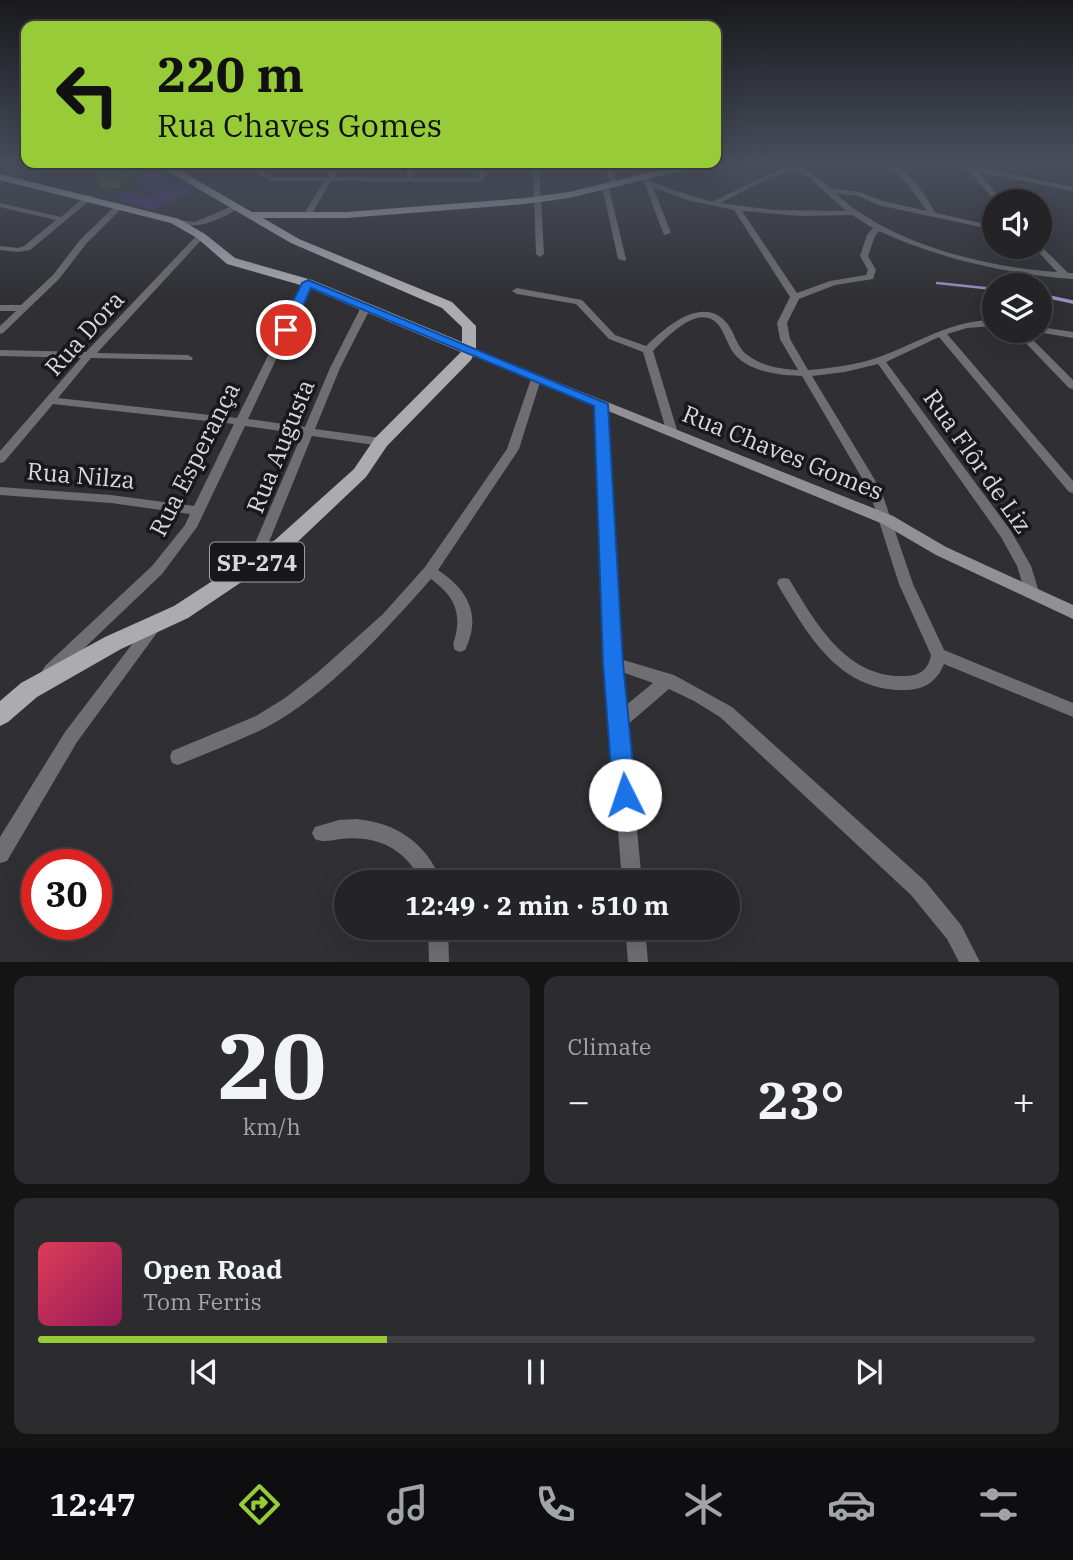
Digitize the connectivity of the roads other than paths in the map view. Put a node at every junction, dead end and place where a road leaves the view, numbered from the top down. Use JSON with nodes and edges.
{"nodes":[{"id":1,"x":12,"y":208,"type":"edge"},
{"id":2,"x":75,"y":208,"type":"edge"},
{"id":3,"x":118,"y":208,"type":"edge"},
{"id":4,"x":131,"y":208,"type":"edge"},
{"id":5,"x":235,"y":208,"type":"joint"},
{"id":6,"x":312,"y":208,"type":"edge"},
{"id":7,"x":429,"y":208,"type":"edge"},
{"id":8,"x":536,"y":208,"type":"edge"},
{"id":9,"x":614,"y":208,"type":"edge"},
{"id":10,"x":657,"y":208,"type":"edge"},
{"id":11,"x":737,"y":208,"type":"edge"},
{"id":12,"x":753,"y":208,"type":"edge"},
{"id":13,"x":849,"y":208,"type":"edge"},
{"id":14,"x":904,"y":208,"type":"edge"},
{"id":15,"x":929,"y":208,"type":"edge"},
{"id":16,"x":854,"y":213,"type":"junction"},
{"id":17,"x":933,"y":214,"type":"junction"},
{"id":18,"x":248,"y":215,"type":"junction"},
{"id":19,"x":306,"y":217,"type":"junction"},
{"id":20,"x":60,"y":219,"type":"junction"},
{"id":21,"x":982,"y":225,"type":"edge"},
{"id":22,"x":879,"y":227,"type":"junction"},
{"id":23,"x":198,"y":231,"type":"junction"},
{"id":24,"x":278,"y":231,"type":"junction"},
{"id":25,"x":667,"y":233,"type":"dead end"},
{"id":26,"x":0,"y":248,"type":"edge"},
{"id":27,"x":540,"y":254,"type":"dead end"},
{"id":28,"x":622,"y":259,"type":"dead end"},
{"id":29,"x":1051,"y":259,"type":"edge"},
{"id":30,"x":1069,"y":275,"type":"edge"},
{"id":31,"x":308,"y":283,"type":"junction"},
{"id":32,"x":517,"y":291,"type":"dead end"},
{"id":33,"x":795,"y":297,"type":"junction"},
{"id":34,"x":366,"y":307,"type":"junction"},
{"id":35,"x":0,"y":308,"type":"edge"},
{"id":36,"x":24,"y":308,"type":"junction"},
{"id":37,"x":982,"y":322,"type":"edge"},
{"id":38,"x":0,"y":331,"type":"edge"},
{"id":39,"x":1052,"y":332,"type":"edge"},
{"id":40,"x":942,"y":334,"type":"junction"},
{"id":41,"x":1073,"y":335,"type":"edge"},
{"id":42,"x":1031,"y":343,"type":"edge"},
{"id":43,"x":469,"y":350,"type":"junction"},
{"id":44,"x":648,"y":350,"type":"junction"},
{"id":45,"x":0,"y":353,"type":"edge"},
{"id":46,"x":89,"y":355,"type":"junction"},
{"id":47,"x":188,"y":358,"type":"dead end"},
{"id":48,"x":880,"y":360,"type":"junction"},
{"id":49,"x":804,"y":373,"type":"junction"},
{"id":50,"x":536,"y":379,"type":"junction"},
{"id":51,"x":1073,"y":386,"type":"edge"},
{"id":52,"x":52,"y":401,"type":"junction"},
{"id":53,"x":601,"y":404,"type":"junction"},
{"id":54,"x":240,"y":421,"type":"junction"},
{"id":55,"x":309,"y":430,"type":"junction"},
{"id":56,"x":671,"y":430,"type":"junction"},
{"id":57,"x":381,"y":442,"type":"junction"},
{"id":58,"x":0,"y":459,"type":"edge"},
{"id":59,"x":1073,"y":489,"type":"edge"},
{"id":60,"x":0,"y":491,"type":"edge"},
{"id":61,"x":199,"y":511,"type":"junction"},
{"id":62,"x":888,"y":520,"type":"junction"},
{"id":63,"x":253,"y":564,"type":"junction"},
{"id":64,"x":430,"y":571,"type":"junction"},
{"id":65,"x":784,"y":583,"type":"dead end"},
{"id":66,"x":1032,"y":592,"type":"junction"},
{"id":67,"x":1073,"y":612,"type":"edge"},
{"id":68,"x":153,"y":626,"type":"junction"},
{"id":69,"x":460,"y":646,"type":"dead end"},
{"id":70,"x":939,"y":655,"type":"junction"},
{"id":71,"x":613,"y":663,"type":"junction"},
{"id":72,"x":668,"y":680,"type":"junction"},
{"id":73,"x":29,"y":690,"type":"junction"},
{"id":74,"x":1073,"y":710,"type":"edge"},
{"id":75,"x":0,"y":715,"type":"edge"},
{"id":76,"x":619,"y":721,"type":"junction"},
{"id":77,"x":178,"y":757,"type":"dead end"},
{"id":78,"x":321,"y":833,"type":"dead end"},
{"id":79,"x":0,"y":854,"type":"edge"},
{"id":80,"x":427,"y":870,"type":"edge"},
{"id":81,"x":631,"y":870,"type":"edge"},
{"id":82,"x":438,"y":940,"type":"edge"},
{"id":83,"x":636,"y":940,"type":"edge"},
{"id":84,"x":439,"y":961,"type":"edge"},
{"id":85,"x":638,"y":961,"type":"edge"},
{"id":86,"x":970,"y":961,"type":"edge"}],
"edges":[{"from":1,"to":20,"type":"street"},
{"from":2,"to":20,"type":"street"},
{"from":3,"to":36,"type":"street"},
{"from":4,"to":23,"type":"main road"},
{"from":5,"to":18,"type":"main road"},
{"from":5,"to":23,"type":"street"},
{"from":6,"to":19,"type":"street"},
{"from":7,"to":19,"type":"main road"},
{"from":8,"to":27,"type":"street"},
{"from":9,"to":28,"type":"street"},
{"from":10,"to":25,"type":"street"},
{"from":11,"to":33,"type":"street"},
{"from":12,"to":16,"type":"street"},
{"from":13,"to":16,"type":"street"},
{"from":14,"to":17,"type":"street"},
{"from":15,"to":17,"type":"street"},
{"from":16,"to":22,"type":"street"},
{"from":17,"to":21,"type":"street"},
{"from":18,"to":19,"type":"main road"},
{"from":18,"to":24,"type":"main road"},
{"from":19,"to":24,"type":"main road"},
{"from":20,"to":26,"type":"street"},
{"from":22,"to":30,"type":"street"},
{"from":22,"to":33,"type":"street"},
{"from":23,"to":31,"type":"main road"},
{"from":23,"to":46,"type":"street","name":"Rua Dora"},
{"from":24,"to":43,"type":"main road"},
{"from":29,"to":30,"type":"street"},
{"from":31,"to":34,"type":"main road"},
{"from":31,"to":54,"type":"street","name":"Rua Esperança"},
{"from":32,"to":44,"type":"street"},
{"from":33,"to":49,"type":"street"},
{"from":34,"to":43,"type":"main road"},
{"from":34,"to":55,"type":"street","name":"Rua Augusta"},
{"from":35,"to":36,"type":"street"},
{"from":36,"to":38,"type":"street"},
{"from":37,"to":40,"type":"street"},
{"from":39,"to":41,"type":"street"},
{"from":40,"to":48,"type":"street"},
{"from":40,"to":59,"type":"street"},
{"from":42,"to":51,"type":"street"},
{"from":43,"to":50,"type":"street","name":"Rua Chaves Gomes"},
{"from":43,"to":57,"type":"main road","number":"SP-274"},
{"from":44,"to":49,"type":"street"},
{"from":44,"to":56,"type":"street"},
{"from":45,"to":46,"type":"street"},
{"from":46,"to":47,"type":"street"},
{"from":46,"to":52,"type":"street","name":"Rua Dora"},
{"from":48,"to":49,"type":"street"},
{"from":48,"to":66,"type":"street","name":"Rua Flôr de Liz"},
{"from":49,"to":62,"type":"street"},
{"from":50,"to":53,"type":"street","name":"Rua Chaves Gomes"},
{"from":50,"to":64,"type":"street"},
{"from":52,"to":54,"type":"street"},
{"from":52,"to":58,"type":"street","name":"Rua Dora"},
{"from":53,"to":56,"type":"street","name":"Rua Chaves Gomes"},
{"from":53,"to":71,"type":"street"},
{"from":54,"to":55,"type":"street"},
{"from":54,"to":61,"type":"street","name":"Rua Esperança"},
{"from":55,"to":57,"type":"street"},
{"from":55,"to":63,"type":"street","name":"Rua Augusta"},
{"from":56,"to":62,"type":"street","name":"Rua Chaves Gomes"},
{"from":57,"to":63,"type":"main road","number":"SP-274"},
{"from":60,"to":61,"type":"street","name":"Rua Nilza"},
{"from":61,"to":73,"type":"street","name":"Rua Esperança"},
{"from":62,"to":66,"type":"street","name":"Rua Chaves Gomes"},
{"from":62,"to":70,"type":"street"},
{"from":63,"to":68,"type":"main road","number":"SP-274"},
{"from":64,"to":69,"type":"street"},
{"from":64,"to":77,"type":"street"},
{"from":65,"to":70,"type":"street"},
{"from":66,"to":67,"type":"street","name":"Rua Chaves Gomes"},
{"from":68,"to":73,"type":"main road","number":"SP-274"},
{"from":68,"to":79,"type":"street"},
{"from":70,"to":74,"type":"street"},
{"from":71,"to":72,"type":"street"},
{"from":71,"to":76,"type":"street"},
{"from":72,"to":76,"type":"street"},
{"from":72,"to":86,"type":"street"},
{"from":73,"to":75,"type":"main road","number":"SP-274"},
{"from":76,"to":81,"type":"street"},
{"from":78,"to":80,"type":"street"},
{"from":82,"to":84,"type":"street"},
{"from":83,"to":85,"type":"street"}]}
